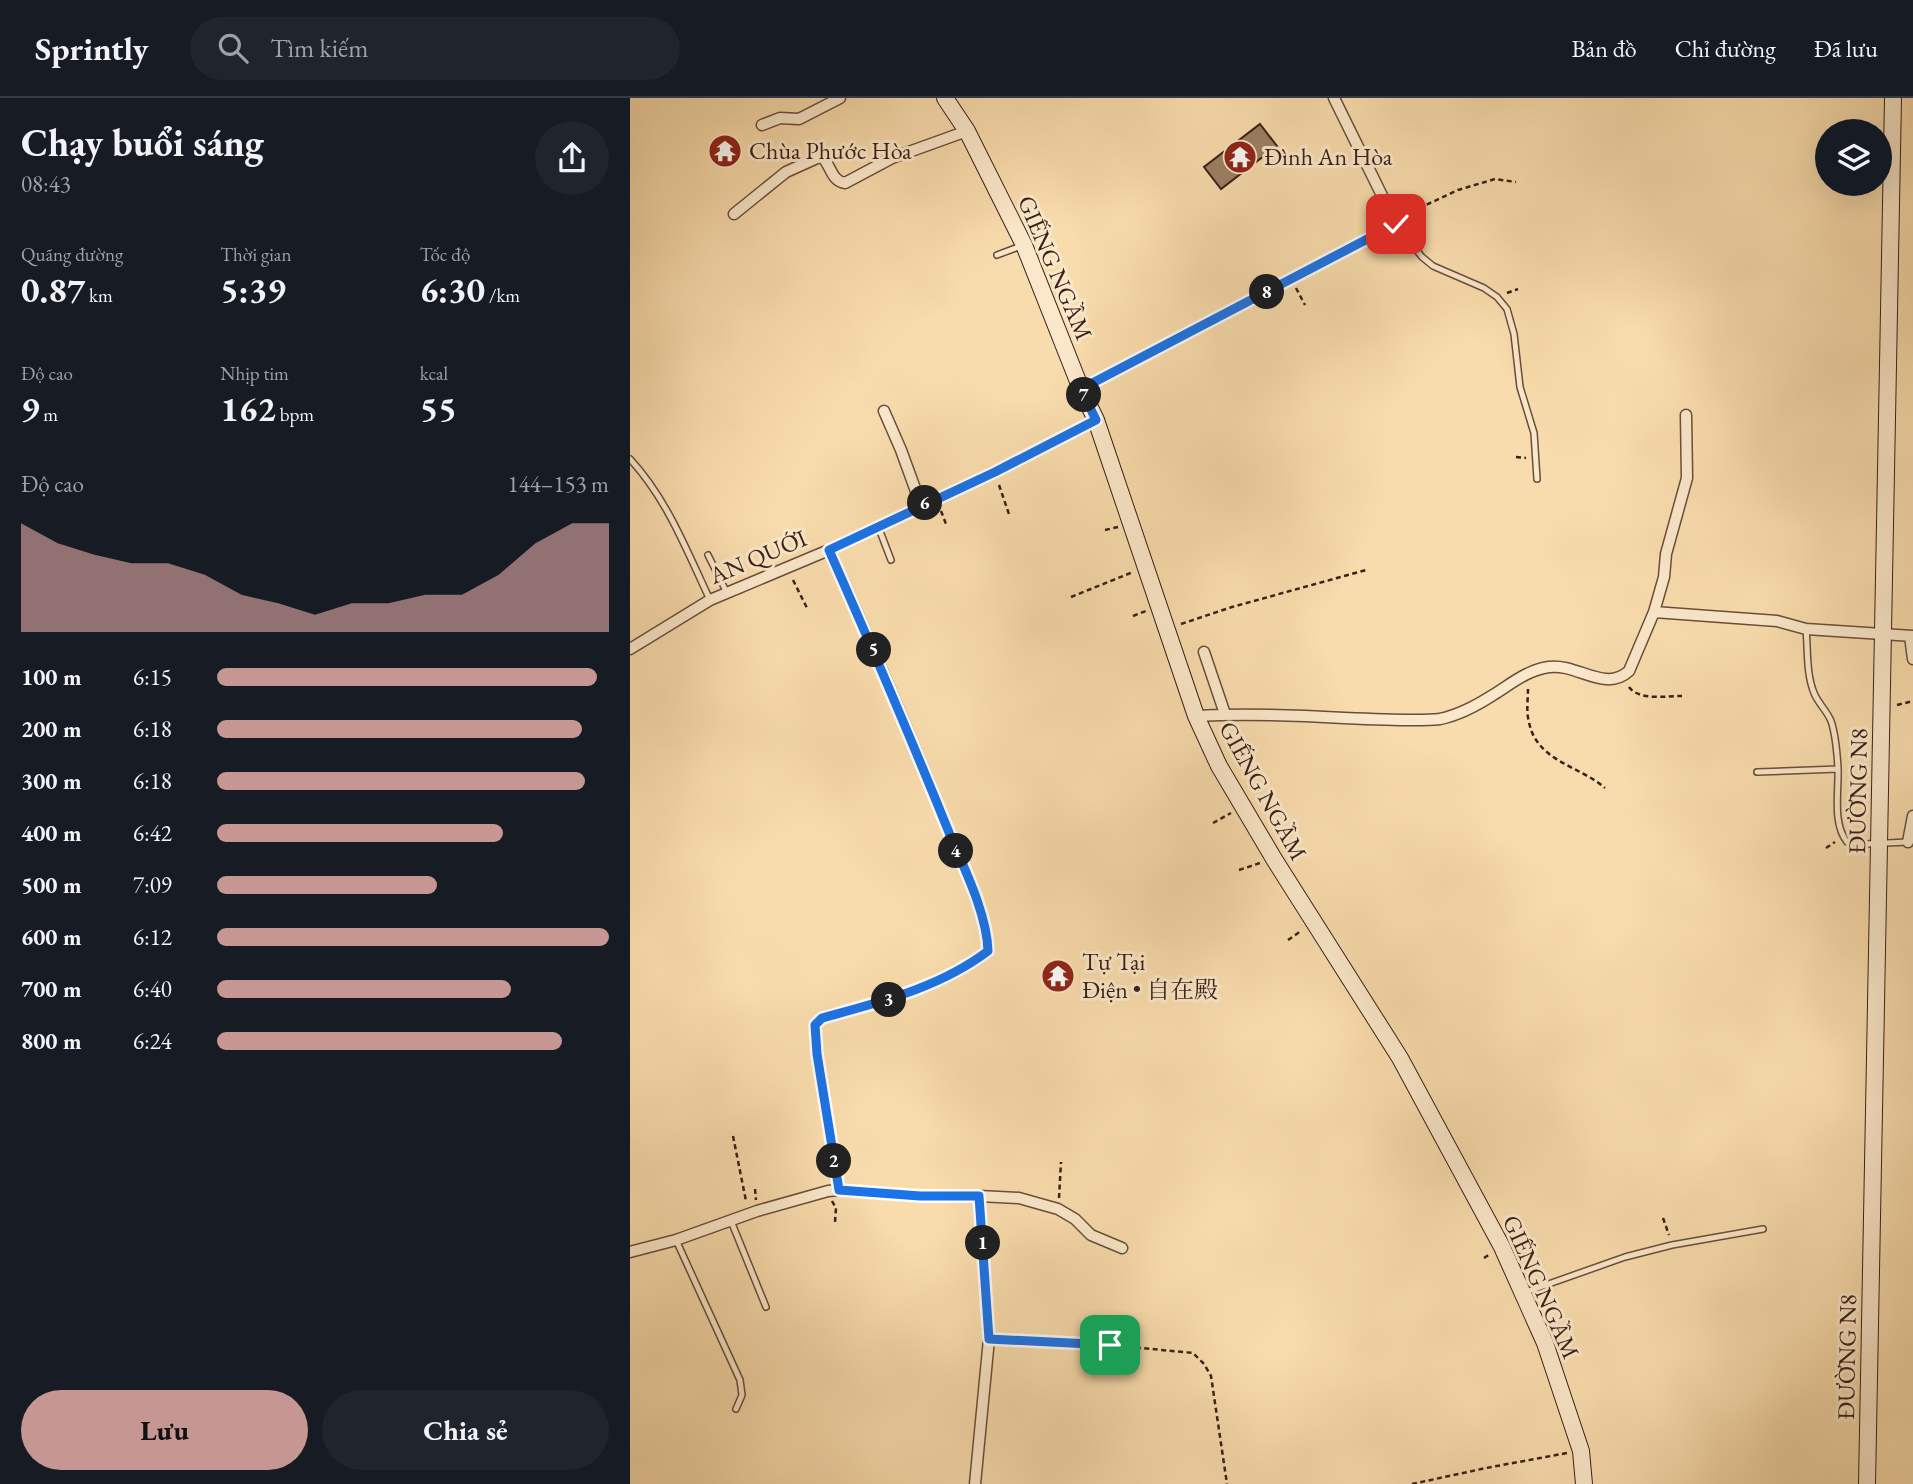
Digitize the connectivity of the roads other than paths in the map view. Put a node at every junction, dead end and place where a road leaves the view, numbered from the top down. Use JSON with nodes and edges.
{"nodes":[{"id":1,"x":840,"y":98,"type":"edge"},
{"id":2,"x":945,"y":98,"type":"edge"},
{"id":3,"x":1894,"y":98,"type":"edge"},
{"id":4,"x":1339,"y":100,"type":"edge"},
{"id":5,"x":762,"y":125,"type":"dead end"},
{"id":6,"x":967,"y":131,"type":"junction"},
{"id":7,"x":734,"y":214,"type":"dead end"},
{"id":8,"x":1396,"y":224,"type":"junction"},
{"id":9,"x":1024,"y":245,"type":"junction"},
{"id":10,"x":998,"y":256,"type":"dead end"},
{"id":11,"x":1081,"y":389,"type":"junction"},
{"id":12,"x":884,"y":411,"type":"dead end"},
{"id":13,"x":1686,"y":415,"type":"dead end"},
{"id":14,"x":1096,"y":420,"type":"junction"},
{"id":15,"x":630,"y":459,"type":"edge"},
{"id":16,"x":1537,"y":479,"type":"dead end"},
{"id":17,"x":921,"y":505,"type":"junction"},
{"id":18,"x":878,"y":526,"type":"junction"},
{"id":19,"x":829,"y":550,"type":"junction"},
{"id":20,"x":708,"y":555,"type":"dead end"},
{"id":21,"x":891,"y":559,"type":"dead end"},
{"id":22,"x":727,"y":593,"type":"junction"},
{"id":23,"x":710,"y":600,"type":"junction"},
{"id":24,"x":1654,"y":612,"type":"junction"},
{"id":25,"x":1806,"y":629,"type":"junction"},
{"id":26,"x":1883,"y":635,"type":"junction"},
{"id":27,"x":1912,"y":636,"type":"edge"},
{"id":28,"x":630,"y":649,"type":"edge"},
{"id":29,"x":1204,"y":652,"type":"dead end"},
{"id":30,"x":1913,"y":659,"type":"edge"},
{"id":31,"x":1225,"y":714,"type":"junction"},
{"id":32,"x":1196,"y":716,"type":"junction"},
{"id":33,"x":1838,"y":769,"type":"junction"},
{"id":34,"x":1757,"y":772,"type":"dead end"},
{"id":35,"x":1913,"y":816,"type":"edge"},
{"id":36,"x":1909,"y":842,"type":"joint"},
{"id":37,"x":1879,"y":844,"type":"junction"},
{"id":38,"x":834,"y":1191,"type":"junction"},
{"id":39,"x":979,"y":1196,"type":"junction"},
{"id":40,"x":731,"y":1221,"type":"junction"},
{"id":41,"x":1763,"y":1229,"type":"dead end"},
{"id":42,"x":676,"y":1240,"type":"junction"},
{"id":43,"x":1122,"y":1248,"type":"dead end"},
{"id":44,"x":630,"y":1252,"type":"edge"},
{"id":45,"x":1522,"y":1293,"type":"junction"},
{"id":46,"x":766,"y":1307,"type":"dead end"},
{"id":47,"x":736,"y":1409,"type":"dead end"},
{"id":48,"x":975,"y":1484,"type":"edge"},
{"id":49,"x":1584,"y":1484,"type":"edge"},
{"id":50,"x":1867,"y":1484,"type":"edge"}],
"edges":[{"from":1,"to":5,"type":"street"},
{"from":2,"to":6,"type":"street","name":"GIẾNG NGẦM"},
{"from":3,"to":26,"type":"street","name":"ĐƯỜNG N8"},
{"from":4,"to":8,"type":"street"},
{"from":6,"to":7,"type":"street"},
{"from":6,"to":9,"type":"street","name":"GIẾNG NGẦM"},
{"from":8,"to":11,"type":"street"},
{"from":8,"to":16,"type":"lane"},
{"from":9,"to":10,"type":"lane"},
{"from":9,"to":11,"type":"street","name":"GIẾNG NGẦM"},
{"from":11,"to":14,"type":"street","name":"GIẾNG NGẦM"},
{"from":12,"to":17,"type":"street"},
{"from":13,"to":24,"type":"street"},
{"from":14,"to":17,"type":"street","name":"AN QUỚI"},
{"from":14,"to":32,"type":"street","name":"GIẾNG NGẦM"},
{"from":15,"to":23,"type":"lane"},
{"from":17,"to":18,"type":"street","name":"AN QUỚI"},
{"from":18,"to":19,"type":"street","name":"AN QUỚI"},
{"from":18,"to":21,"type":"lane"},
{"from":19,"to":22,"type":"street","name":"AN QUỚI"},
{"from":19,"to":38,"type":"street"},
{"from":20,"to":22,"type":"lane"},
{"from":22,"to":23,"type":"street","name":"AN QUỚI"},
{"from":23,"to":28,"type":"street","name":"AN QUỚI"},
{"from":24,"to":25,"type":"street"},
{"from":24,"to":31,"type":"street"},
{"from":25,"to":26,"type":"street"},
{"from":25,"to":33,"type":"lane"},
{"from":26,"to":27,"type":"street"},
{"from":26,"to":37,"type":"street","name":"ĐƯỜNG N8"},
{"from":27,"to":30,"type":"street"},
{"from":29,"to":31,"type":"street"},
{"from":31,"to":32,"type":"street"},
{"from":32,"to":45,"type":"street","name":"GIẾNG NGẦM"},
{"from":33,"to":34,"type":"lane"},
{"from":33,"to":37,"type":"lane"},
{"from":35,"to":36,"type":"street"},
{"from":36,"to":37,"type":"lane"},
{"from":37,"to":50,"type":"street","name":"ĐƯỜNG N8"},
{"from":38,"to":39,"type":"street"},
{"from":38,"to":40,"type":"street"},
{"from":39,"to":43,"type":"street"},
{"from":39,"to":48,"type":"street"},
{"from":40,"to":42,"type":"street"},
{"from":40,"to":46,"type":"lane"},
{"from":41,"to":45,"type":"lane"},
{"from":42,"to":44,"type":"street"},
{"from":42,"to":47,"type":"lane"},
{"from":45,"to":49,"type":"street","name":"GIẾNG NGẦM"}]}
